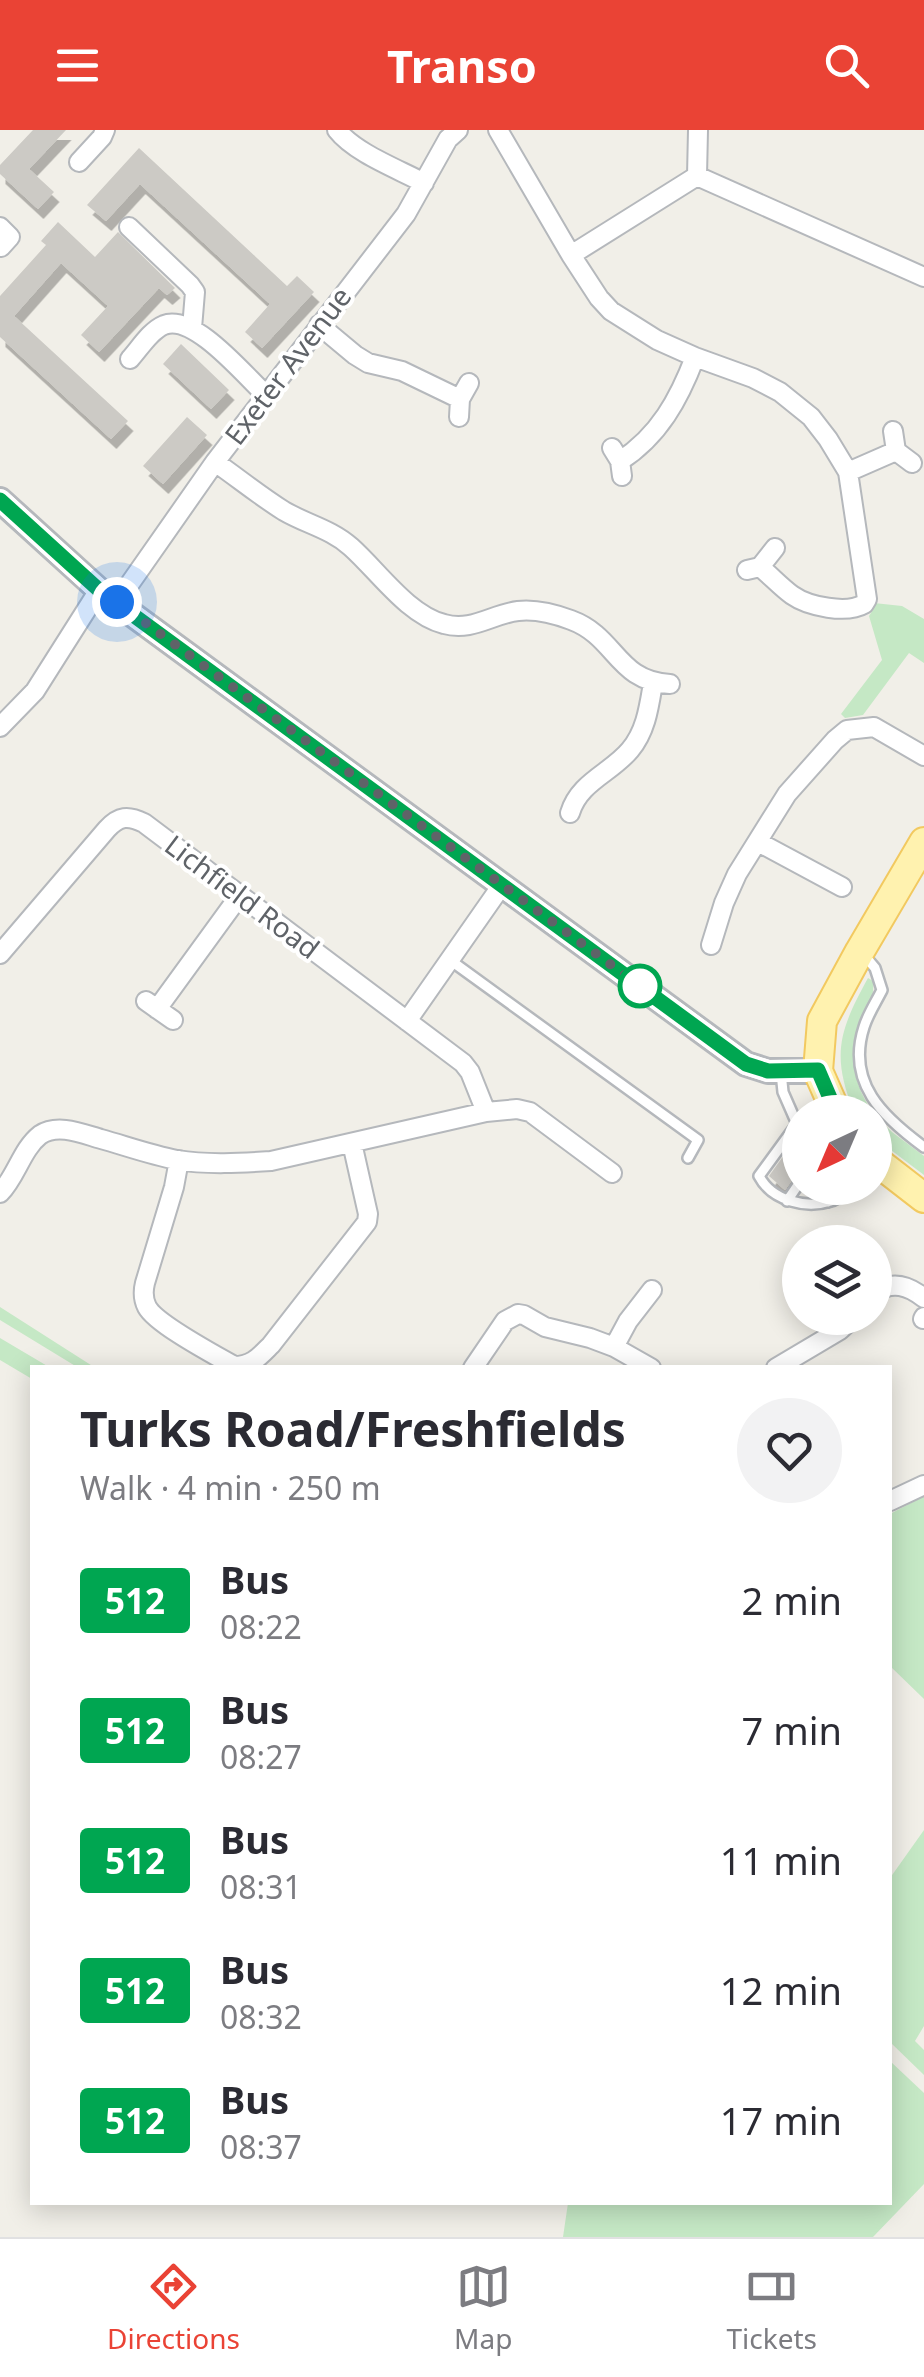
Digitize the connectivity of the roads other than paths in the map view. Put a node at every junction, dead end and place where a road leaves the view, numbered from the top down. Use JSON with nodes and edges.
{"nodes":[{"id":1,"x":105,"y":130,"type":"edge"},
{"id":2,"x":337,"y":130,"type":"edge"},
{"id":3,"x":458,"y":130,"type":"edge"},
{"id":4,"x":498,"y":130,"type":"edge"},
{"id":5,"x":698,"y":130,"type":"edge"},
{"id":6,"x":79,"y":162,"type":"dead end"},
{"id":7,"x":697,"y":176,"type":"junction"},
{"id":8,"x":424,"y":184,"type":"junction"},
{"id":9,"x":0,"y":227,"type":"edge"},
{"id":10,"x":129,"y":227,"type":"dead end"},
{"id":11,"x":1,"y":247,"type":"edge"},
{"id":12,"x":571,"y":255,"type":"junction"},
{"id":13,"x":924,"y":277,"type":"edge"},
{"id":14,"x":319,"y":325,"type":"junction"},
{"id":15,"x":192,"y":328,"type":"junction"},
{"id":16,"x":695,"y":357,"type":"junction"},
{"id":17,"x":130,"y":359,"type":"dead end"},
{"id":18,"x":266,"y":395,"type":"junction"},
{"id":19,"x":463,"y":400,"type":"dead end"},
{"id":20,"x":892,"y":431,"type":"dead end"},
{"id":21,"x":896,"y":451,"type":"junction"},
{"id":22,"x":215,"y":462,"type":"junction"},
{"id":23,"x":618,"y":462,"type":"dead end"},
{"id":24,"x":912,"y":463,"type":"dead end"},
{"id":25,"x":848,"y":472,"type":"junction"},
{"id":26,"x":0,"y":500,"type":"edge"},
{"id":27,"x":775,"y":548,"type":"dead end"},
{"id":28,"x":108,"y":596,"type":"junction"},
{"id":29,"x":0,"y":727,"type":"edge"},
{"id":30,"x":924,"y":756,"type":"edge"},
{"id":31,"x":568,"y":801,"type":"dead end"},
{"id":32,"x":758,"y":842,"type":"junction"},
{"id":33,"x":924,"y":842,"type":"edge"},
{"id":34,"x":502,"y":885,"type":"junction"},
{"id":35,"x":842,"y":887,"type":"dead end"},
{"id":36,"x":240,"y":895,"type":"junction"},
{"id":37,"x":710,"y":944,"type":"dead end"},
{"id":38,"x":860,"y":951,"type":"junction"},
{"id":39,"x":0,"y":954,"type":"edge"},
{"id":40,"x":450,"y":960,"type":"junction"},
{"id":41,"x":159,"y":1010,"type":"dead end"},
{"id":42,"x":407,"y":1021,"type":"junction"},
{"id":43,"x":818,"y":1070,"type":"junction"},
{"id":44,"x":782,"y":1071,"type":"junction"},
{"id":45,"x":784,"y":1095,"type":"edge"},
{"id":46,"x":829,"y":1095,"type":"edge"},
{"id":47,"x":486,"y":1112,"type":"junction"},
{"id":48,"x":352,"y":1144,"type":"junction"},
{"id":49,"x":782,"y":1147,"type":"edge"},
{"id":50,"x":924,"y":1147,"type":"edge"},
{"id":51,"x":688,"y":1158,"type":"dead end"},
{"id":52,"x":179,"y":1160,"type":"junction"},
{"id":53,"x":612,"y":1173,"type":"dead end"},
{"id":54,"x":892,"y":1176,"type":"edge"},
{"id":55,"x":0,"y":1193,"type":"edge"},
{"id":56,"x":782,"y":1198,"type":"edge"},
{"id":57,"x":924,"y":1198,"type":"edge"},
{"id":58,"x":892,"y":1286,"type":"edge"},
{"id":59,"x":654,"y":1288,"type":"dead end"},
{"id":60,"x":924,"y":1298,"type":"edge"},
{"id":61,"x":832,"y":1335,"type":"edge"},
{"id":62,"x":614,"y":1347,"type":"junction"},
{"id":63,"x":232,"y":1365,"type":"edge"},
{"id":64,"x":248,"y":1365,"type":"edge"},
{"id":65,"x":475,"y":1365,"type":"edge"},
{"id":66,"x":647,"y":1365,"type":"edge"},
{"id":67,"x":781,"y":1365,"type":"edge"},
{"id":68,"x":924,"y":1484,"type":"edge"},
{"id":69,"x":892,"y":1500,"type":"edge"}],
"edges":[{"from":1,"to":6,"type":"street"},
{"from":2,"to":8,"type":"street"},
{"from":3,"to":8,"type":"street","name":"Exeter Avenue"},
{"from":4,"to":12,"type":"street"},
{"from":5,"to":7,"type":"street"},
{"from":7,"to":12,"type":"street"},
{"from":7,"to":13,"type":"street"},
{"from":8,"to":14,"type":"street","name":"Exeter Avenue"},
{"from":9,"to":11,"type":"street"},
{"from":10,"to":15,"type":"street"},
{"from":12,"to":16,"type":"street"},
{"from":14,"to":18,"type":"street","name":"Exeter Avenue"},
{"from":14,"to":19,"type":"street"},
{"from":15,"to":17,"type":"street"},
{"from":15,"to":18,"type":"street"},
{"from":16,"to":23,"type":"street"},
{"from":16,"to":25,"type":"street"},
{"from":18,"to":22,"type":"street","name":"Exeter Avenue"},
{"from":20,"to":21,"type":"street"},
{"from":21,"to":24,"type":"street"},
{"from":21,"to":25,"type":"street"},
{"from":22,"to":28,"type":"street","name":"Exeter Avenue"},
{"from":22,"to":31,"type":"street"},
{"from":25,"to":27,"type":"street"},
{"from":26,"to":28,"type":"street"},
{"from":28,"to":29,"type":"street","name":"Exeter Avenue"},
{"from":28,"to":34,"type":"street"},
{"from":30,"to":32,"type":"street"},
{"from":32,"to":35,"type":"street"},
{"from":32,"to":37,"type":"street"},
{"from":33,"to":38,"type":"main road"},
{"from":34,"to":40,"type":"street"},
{"from":34,"to":44,"type":"street"},
{"from":36,"to":39,"type":"street","name":"Lichfield Road"},
{"from":36,"to":41,"type":"street"},
{"from":36,"to":42,"type":"street","name":"Lichfield Road"},
{"from":38,"to":43,"type":"main road"},
{"from":38,"to":50,"type":"lane"},
{"from":40,"to":42,"type":"street"},
{"from":40,"to":51,"type":"lane"},
{"from":42,"to":47,"type":"street","name":"Lichfield Road"},
{"from":43,"to":44,"type":"street"},
{"from":43,"to":46,"type":"main road"},
{"from":44,"to":45,"type":"lane"},
{"from":47,"to":48,"type":"street"},
{"from":47,"to":53,"type":"street"},
{"from":48,"to":52,"type":"street"},
{"from":48,"to":64,"type":"street"},
{"from":49,"to":56,"type":"lane"},
{"from":52,"to":55,"type":"street"},
{"from":52,"to":63,"type":"street"},
{"from":54,"to":57,"type":"main road"},
{"from":58,"to":60,"type":"street"},
{"from":59,"to":62,"type":"street"},
{"from":61,"to":67,"type":"street"},
{"from":62,"to":65,"type":"street"},
{"from":62,"to":66,"type":"street"},
{"from":68,"to":69,"type":"street"}]}
